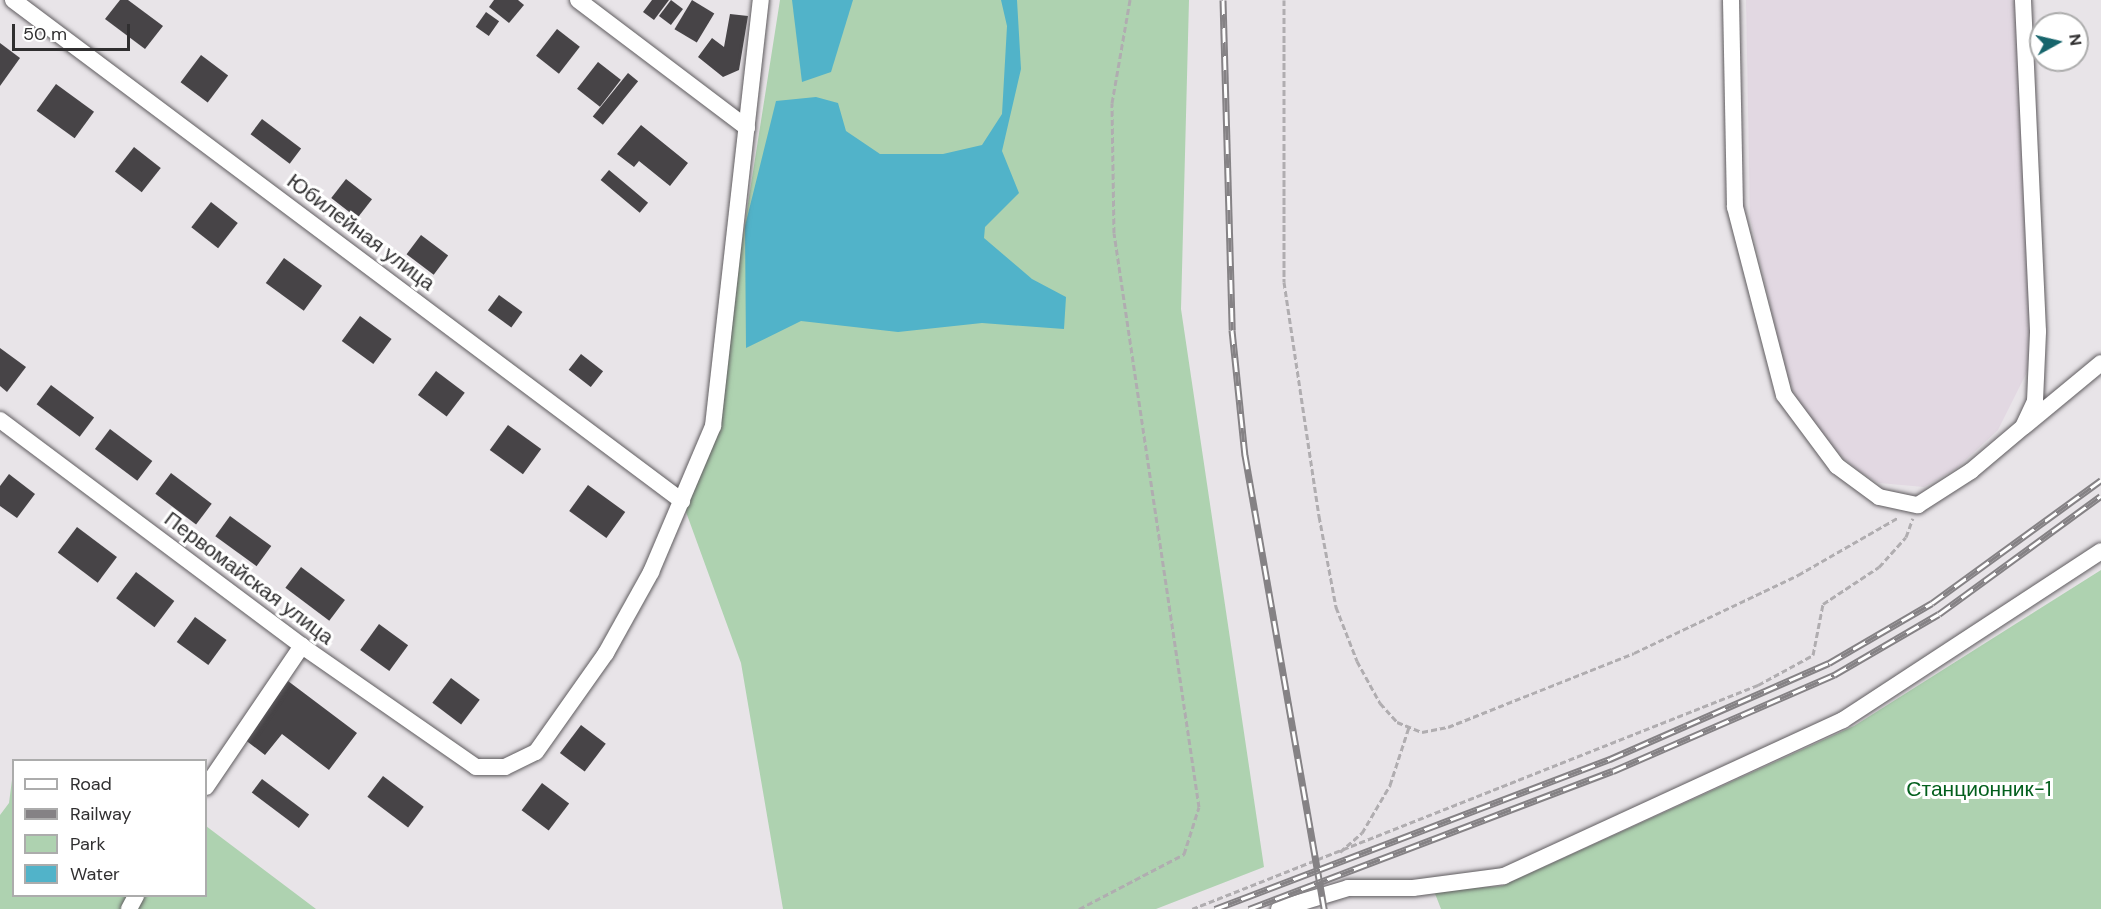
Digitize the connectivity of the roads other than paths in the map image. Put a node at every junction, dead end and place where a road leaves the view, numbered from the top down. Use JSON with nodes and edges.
{"nodes":[{"id":1,"x":12,"y":0,"type":"edge"},
{"id":2,"x":578,"y":0,"type":"edge"},
{"id":3,"x":761,"y":0,"type":"edge"},
{"id":4,"x":1731,"y":0,"type":"edge"},
{"id":5,"x":2024,"y":0,"type":"edge"},
{"id":6,"x":747,"y":128,"type":"junction"},
{"id":7,"x":2101,"y":363,"type":"edge"},
{"id":8,"x":0,"y":420,"type":"edge"},
{"id":9,"x":2023,"y":427,"type":"junction"},
{"id":10,"x":682,"y":501,"type":"junction"},
{"id":11,"x":2101,"y":551,"type":"edge"},
{"id":12,"x":302,"y":646,"type":"junction"},
{"id":13,"x":207,"y":786,"type":"edge"},
{"id":14,"x":1280,"y":909,"type":"edge"}],
"edges":[{"from":1,"to":10,"type":"street","name":"Юбилейная улица"},
{"from":2,"to":6,"type":"street"},
{"from":3,"to":6,"type":"street"},
{"from":4,"to":9,"type":"street"},
{"from":5,"to":9,"type":"street"},
{"from":6,"to":10,"type":"street"},
{"from":7,"to":9,"type":"street"},
{"from":8,"to":12,"type":"street","name":"Первомайская улица"},
{"from":10,"to":12,"type":"street","name":"Первомайская улица"},
{"from":11,"to":14,"type":"street"},
{"from":12,"to":13,"type":"street"}]}
